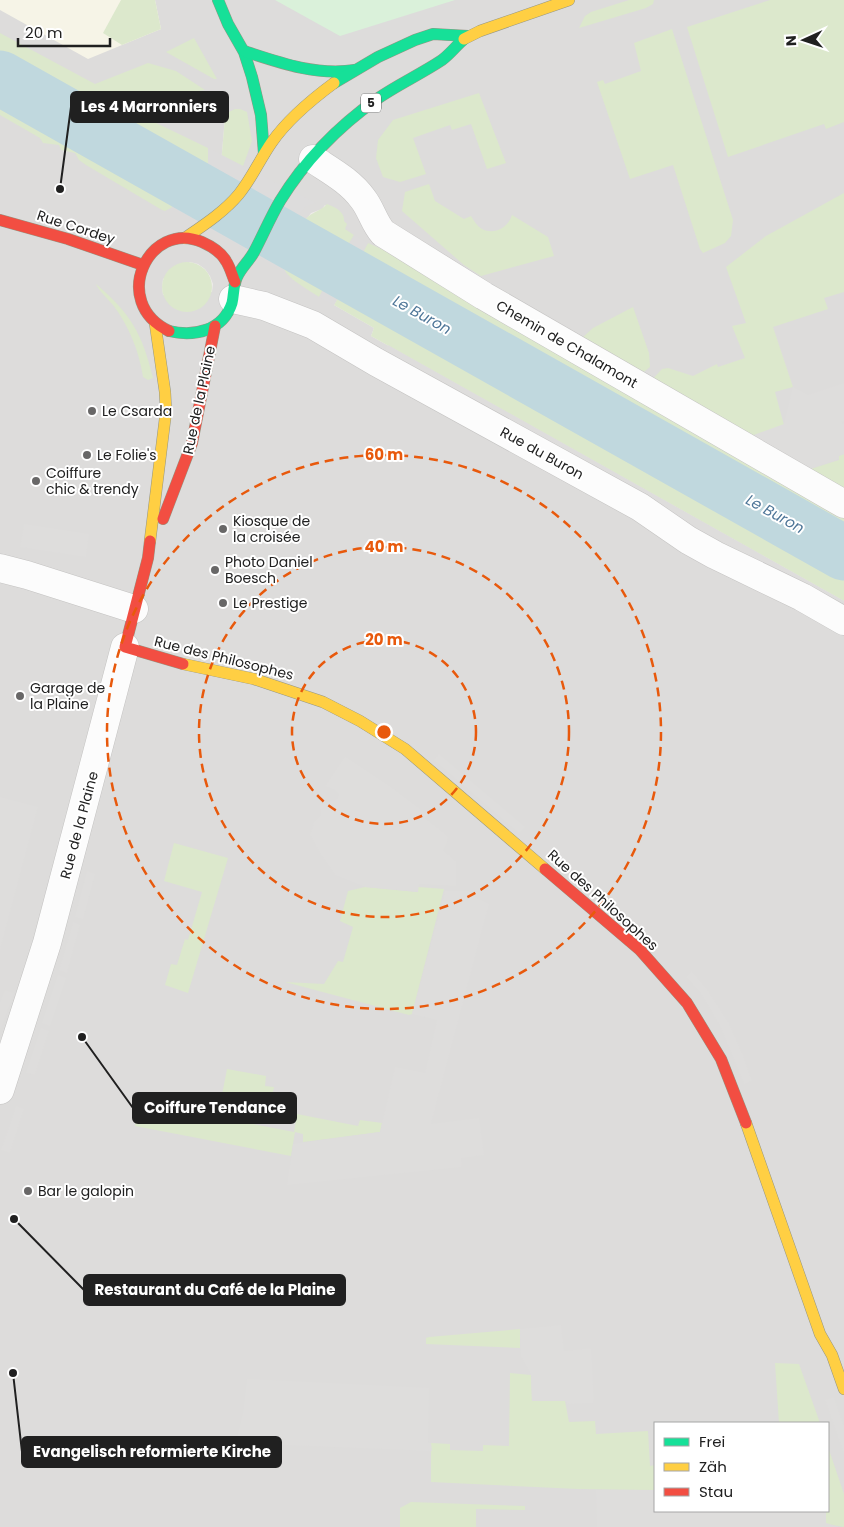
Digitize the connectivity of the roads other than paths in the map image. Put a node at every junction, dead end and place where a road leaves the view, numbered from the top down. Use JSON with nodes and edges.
{"nodes":[{"id":1,"x":218,"y":0,"type":"edge"},
{"id":2,"x":569,"y":0,"type":"edge"},
{"id":3,"x":468,"y":36,"type":"junction"},
{"id":4,"x":244,"y":51,"type":"junction"},
{"id":5,"x":355,"y":70,"type":"junction"},
{"id":6,"x":264,"y":154,"type":"junction"},
{"id":7,"x":313,"y":159,"type":"junction"},
{"id":8,"x":0,"y":220,"type":"edge"},
{"id":9,"x":185,"y":238,"type":"junction"},
{"id":10,"x":143,"y":265,"type":"junction"},
{"id":11,"x":234,"y":290,"type":"junction"},
{"id":12,"x":155,"y":323,"type":"junction"},
{"id":13,"x":215,"y":326,"type":"junction"},
{"id":14,"x":844,"y":504,"type":"edge"},
{"id":15,"x":148,"y":558,"type":"junction"},
{"id":16,"x":0,"y":568,"type":"edge"},
{"id":17,"x":134,"y":609,"type":"junction"},
{"id":18,"x":844,"y":621,"type":"edge"},
{"id":19,"x":124,"y":647,"type":"junction"},
{"id":20,"x":0,"y":1090,"type":"edge"},
{"id":21,"x":844,"y":1389,"type":"edge"}],
"edges":[{"from":1,"to":4,"type":"main road"},
{"from":2,"to":3,"type":"main road","number":"5"},
{"from":3,"to":5,"type":"main road","number":"5"},
{"from":3,"to":7,"type":"main road","number":"5"},
{"from":4,"to":5,"type":"main road"},
{"from":4,"to":6,"type":"main road"},
{"from":5,"to":6,"type":"main road","number":"5"},
{"from":6,"to":9,"type":"main road","number":"5"},
{"from":7,"to":11,"type":"main road","number":"5"},
{"from":7,"to":14,"type":"street","name":"Chemin de Chalamont"},
{"from":8,"to":10,"type":"main road","name":"Rue Cordey"},
{"from":9,"to":10,"type":"main road"},
{"from":9,"to":11,"type":"main road"},
{"from":10,"to":12,"type":"main road"},
{"from":11,"to":13,"type":"main road"},
{"from":11,"to":18,"type":"street","name":"Rue du Buron"},
{"from":12,"to":13,"type":"main road"},
{"from":12,"to":15,"type":"main road","name":"Rue de la Plaine"},
{"from":13,"to":15,"type":"main road","name":"Rue de la Plaine"},
{"from":15,"to":17,"type":"main road","name":"Rue de la Plaine"},
{"from":16,"to":17,"type":"street"},
{"from":17,"to":19,"type":"main road","name":"Rue de la Plaine"},
{"from":19,"to":20,"type":"street","name":"Rue de la Plaine"},
{"from":19,"to":21,"type":"main road","name":"Rue des Philosophes"}]}
